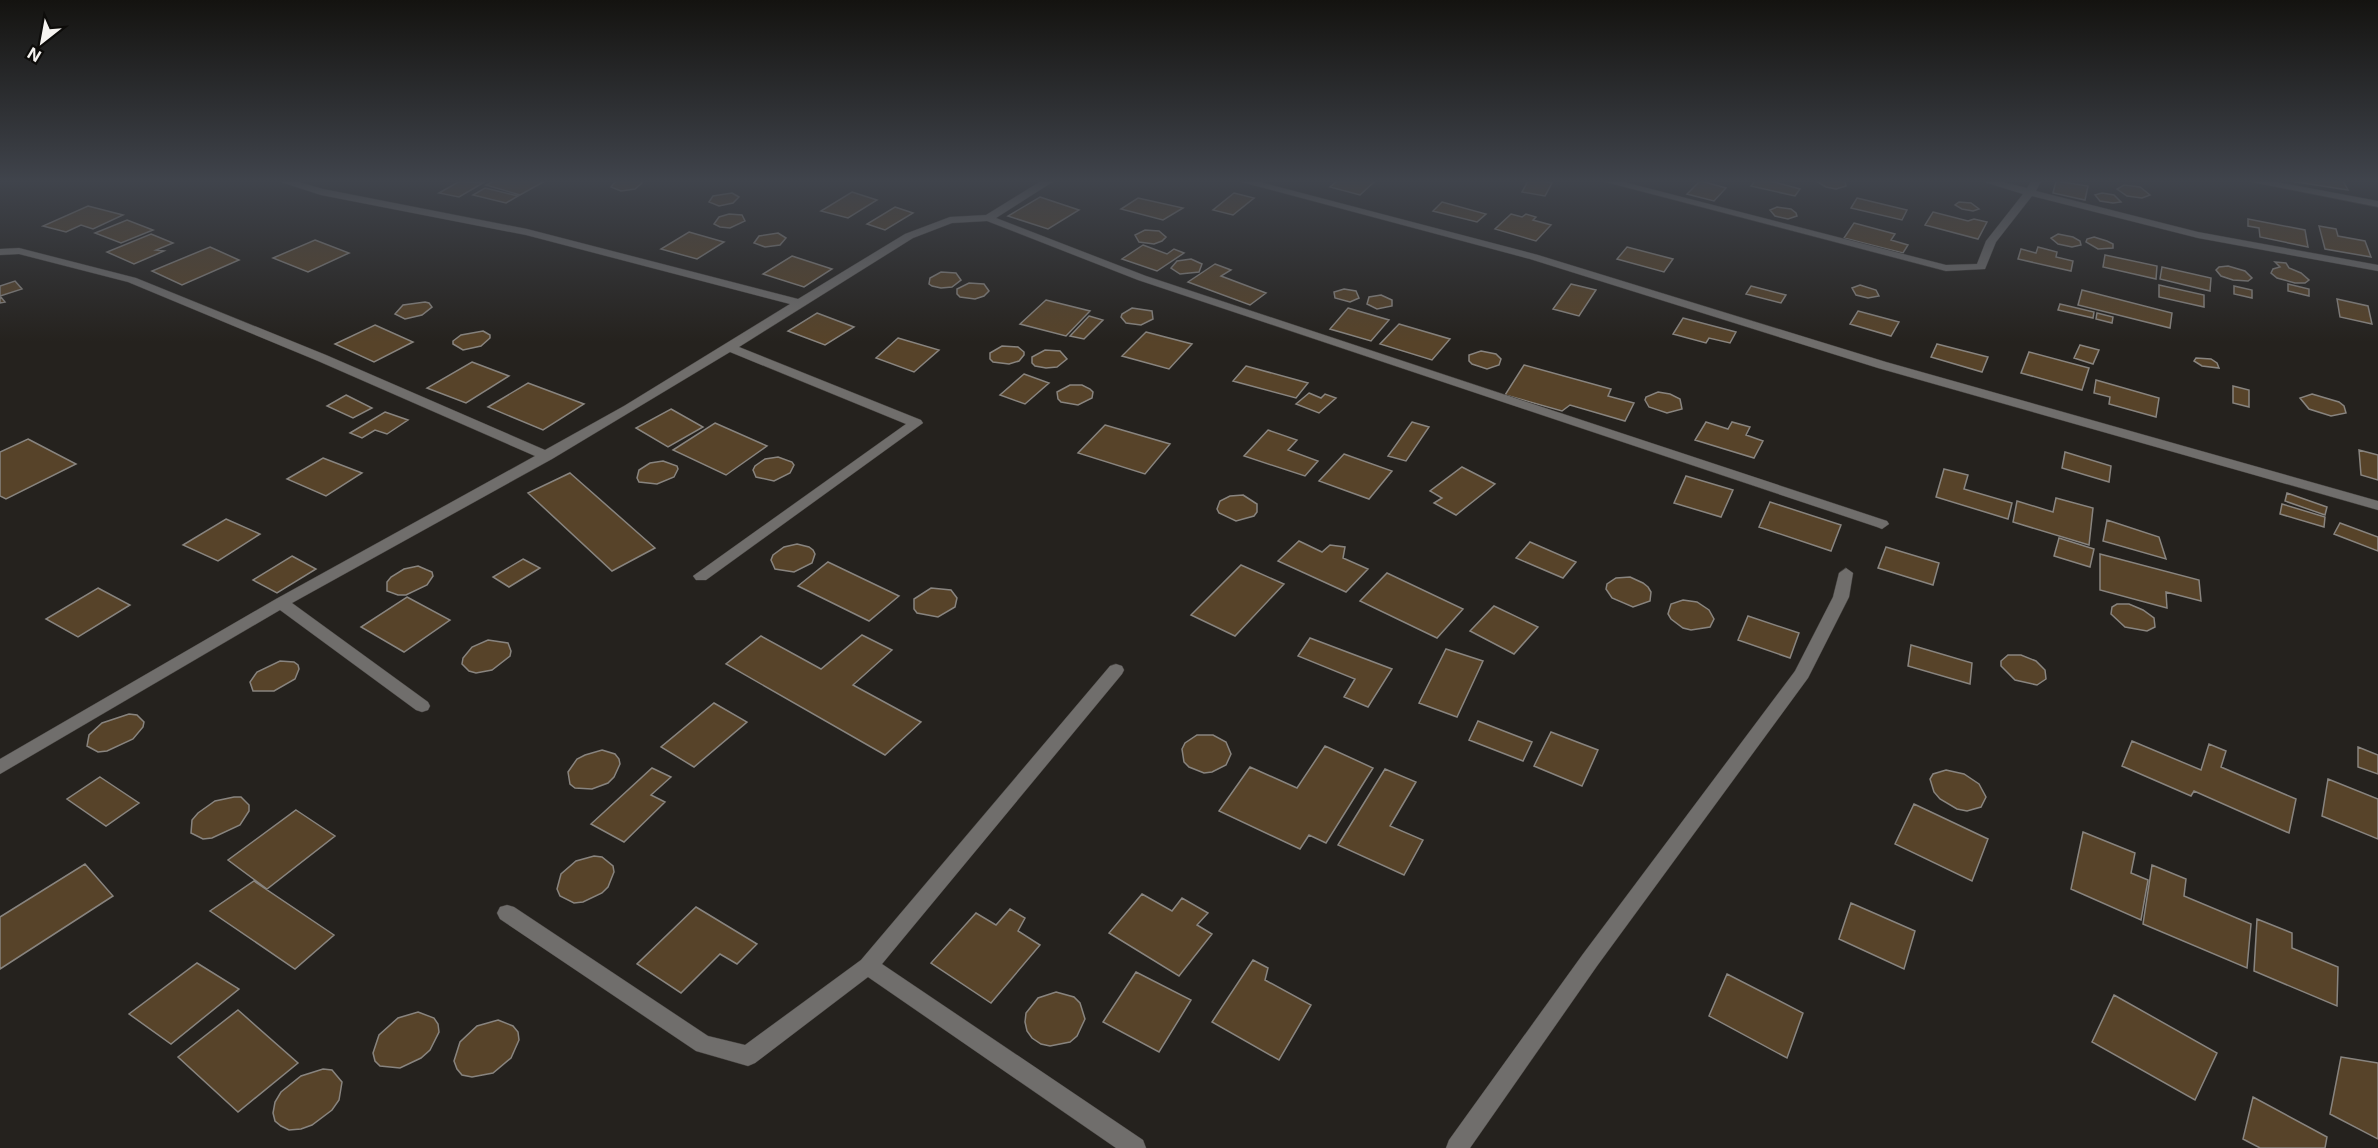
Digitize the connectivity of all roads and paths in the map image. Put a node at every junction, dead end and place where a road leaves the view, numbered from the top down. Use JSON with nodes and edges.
{"nodes":[{"id":1,"x":537,"y":235,"type":"edge"},
{"id":2,"x":913,"y":235,"type":"edge"},
{"id":3,"x":1031,"y":235,"type":"edge"},
{"id":4,"x":1448,"y":235,"type":"edge"},
{"id":5,"x":1816,"y":235,"type":"edge"},
{"id":6,"x":1996,"y":235,"type":"edge"},
{"id":7,"x":2196,"y":235,"type":"edge"},
{"id":8,"x":0,"y":252,"type":"edge"},
{"id":9,"x":2378,"y":268,"type":"edge"},
{"id":10,"x":799,"y":303,"type":"junction"},
{"id":11,"x":729,"y":347,"type":"junction"},
{"id":12,"x":547,"y":456,"type":"junction"},
{"id":13,"x":2378,"y":506,"type":"edge"},
{"id":14,"x":1882,"y":524,"type":"dead end"},
{"id":15,"x":1845,"y":573,"type":"dead end"},
{"id":16,"x":701,"y":576,"type":"dead end"},
{"id":17,"x":281,"y":603,"type":"junction"},
{"id":18,"x":1116,"y":670,"type":"dead end"},
{"id":19,"x":422,"y":706,"type":"dead end"},
{"id":20,"x":0,"y":767,"type":"edge"},
{"id":21,"x":507,"y":913,"type":"dead end"},
{"id":22,"x":867,"y":966,"type":"junction"},
{"id":23,"x":1135,"y":1148,"type":"edge"},
{"id":24,"x":1457,"y":1148,"type":"edge"}],
"edges":[{"from":1,"to":10,"type":"street"},
{"from":2,"to":10,"type":"street"},
{"from":3,"to":14,"type":"street"},
{"from":4,"to":13,"type":"street"},
{"from":5,"to":6,"type":"street"},
{"from":7,"to":9,"type":"street"},
{"from":8,"to":12,"type":"street"},
{"from":10,"to":11,"type":"street"},
{"from":11,"to":12,"type":"street"},
{"from":11,"to":16,"type":"street"},
{"from":12,"to":17,"type":"street"},
{"from":15,"to":24,"type":"street"},
{"from":17,"to":19,"type":"street"},
{"from":17,"to":20,"type":"street"},
{"from":18,"to":22,"type":"street"},
{"from":21,"to":22,"type":"street"},
{"from":22,"to":23,"type":"street"}]}
